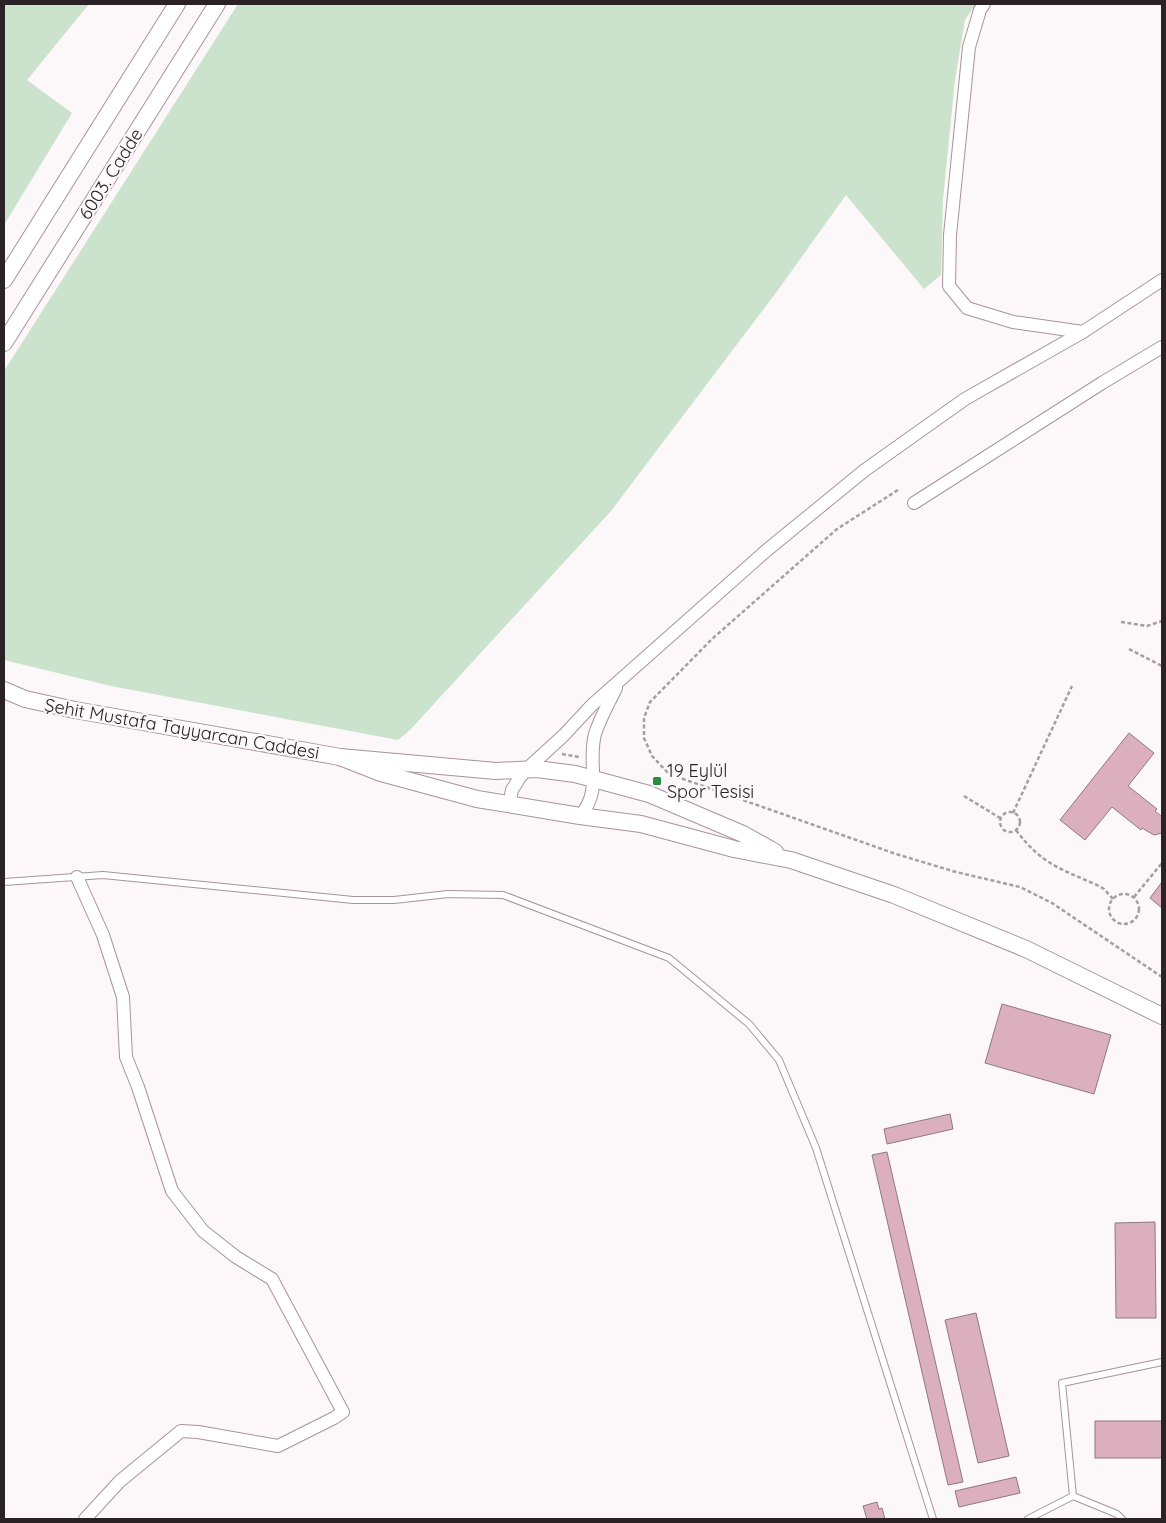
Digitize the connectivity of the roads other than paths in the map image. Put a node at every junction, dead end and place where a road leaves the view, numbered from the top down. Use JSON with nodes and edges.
{"nodes":[{"id":1,"x":177,"y":4,"type":"edge"},
{"id":2,"x":218,"y":4,"type":"edge"},
{"id":3,"x":984,"y":4,"type":"edge"},
{"id":4,"x":4,"y":280,"type":"edge"},
{"id":5,"x":1162,"y":280,"type":"edge"},
{"id":6,"x":1084,"y":332,"type":"junction"},
{"id":7,"x":4,"y":343,"type":"edge"},
{"id":8,"x":1162,"y":347,"type":"edge"},
{"id":9,"x":914,"y":503,"type":"dead end"},
{"id":10,"x":620,"y":682,"type":"junction"},
{"id":11,"x":4,"y":690,"type":"edge"},
{"id":12,"x":25,"y":699,"type":"junction"},
{"id":13,"x":4,"y":700,"type":"edge"},
{"id":14,"x":340,"y":757,"type":"junction"},
{"id":15,"x":528,"y":768,"type":"junction"},
{"id":16,"x":594,"y":779,"type":"junction"},
{"id":17,"x":509,"y":805,"type":"junction"},
{"id":18,"x":580,"y":816,"type":"junction"},
{"id":19,"x":791,"y":860,"type":"junction"},
{"id":20,"x":77,"y":877,"type":"junction"},
{"id":21,"x":4,"y":882,"type":"edge"},
{"id":22,"x":1162,"y":1016,"type":"edge"},
{"id":23,"x":1162,"y":1362,"type":"edge"},
{"id":24,"x":1073,"y":1496,"type":"junction"},
{"id":25,"x":85,"y":1519,"type":"edge"},
{"id":26,"x":933,"y":1519,"type":"edge"},
{"id":27,"x":1028,"y":1519,"type":"edge"},
{"id":28,"x":1122,"y":1519,"type":"edge"}],
"edges":[{"from":1,"to":4,"type":"main road","name":"6003. Cadde"},
{"from":2,"to":7,"type":"main road","name":"6003. Cadde"},
{"from":3,"to":6,"type":"street"},
{"from":5,"to":6,"type":"street"},
{"from":6,"to":10,"type":"street"},
{"from":8,"to":9,"type":"street"},
{"from":10,"to":15,"type":"street"},
{"from":10,"to":16,"type":"street"},
{"from":11,"to":12,"type":"main road","name":"Şehit Mustafa Tayyarcan Caddesi"},
{"from":12,"to":13,"type":"main road","name":"Şehit Mustafa Tayyarcan Caddesi"},
{"from":12,"to":14,"type":"main road","name":"Şehit Mustafa Tayyarcan Caddesi"},
{"from":14,"to":15,"type":"main road","name":"Şehit Mustafa Tayyarcan Caddesi"},
{"from":14,"to":17,"type":"main road","name":"Şehit Mustafa Tayyarcan Caddesi"},
{"from":15,"to":16,"type":"main road","name":"Şehit Mustafa Tayyarcan Caddesi"},
{"from":15,"to":17,"type":"street"},
{"from":16,"to":18,"type":"street"},
{"from":16,"to":19,"type":"main road","name":"Şehit Mustafa Tayyarcan Caddesi"},
{"from":17,"to":18,"type":"main road","name":"Şehit Mustafa Tayyarcan Caddesi"},
{"from":18,"to":19,"type":"main road","name":"Şehit Mustafa Tayyarcan Caddesi"},
{"from":19,"to":22,"type":"main road","name":"Şehit Mustafa Tayyarcan Caddesi"},
{"from":20,"to":21,"type":"lane"},
{"from":20,"to":25,"type":"street"},
{"from":20,"to":26,"type":"lane"},
{"from":23,"to":24,"type":"lane"},
{"from":24,"to":27,"type":"lane"},
{"from":24,"to":28,"type":"lane"}]}
